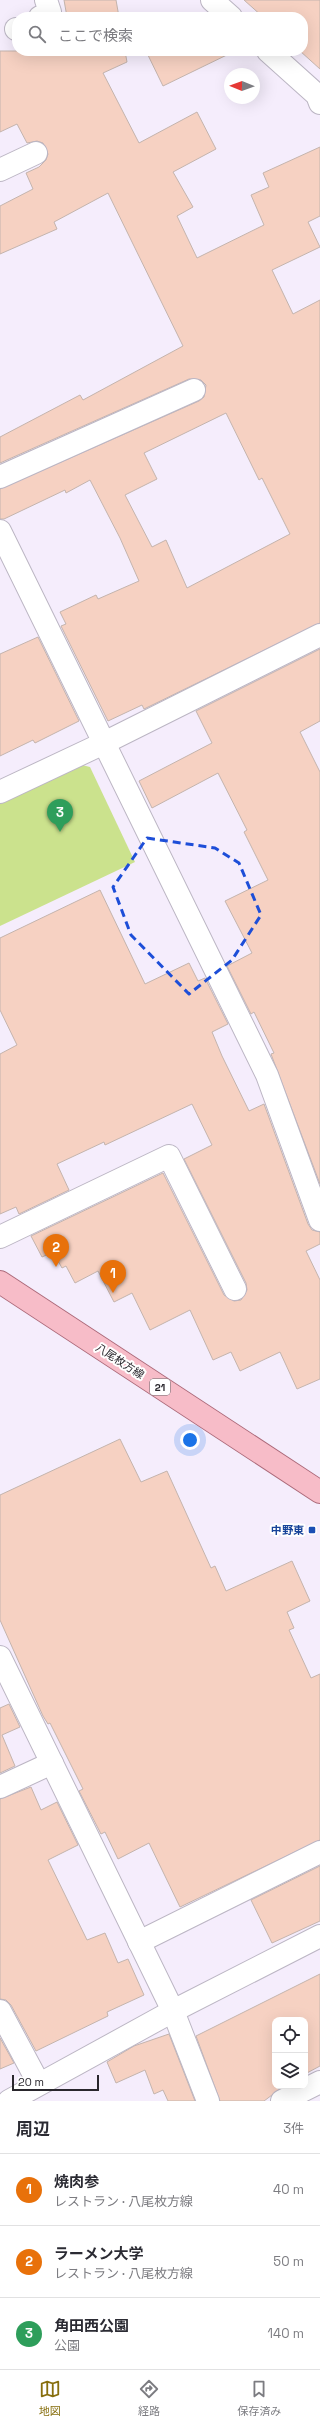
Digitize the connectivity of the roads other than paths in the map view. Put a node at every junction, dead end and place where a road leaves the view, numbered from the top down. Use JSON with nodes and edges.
{"nodes":[{"id":1,"x":46,"y":0,"type":"edge"},
{"id":2,"x":212,"y":0,"type":"edge"},
{"id":3,"x":50,"y":12,"type":"edge"},
{"id":4,"x":225,"y":12,"type":"edge"},
{"id":5,"x":274,"y":56,"type":"edge"},
{"id":6,"x":320,"y":103,"type":"edge"},
{"id":7,"x":36,"y":153,"type":"dead end"},
{"id":8,"x":0,"y":170,"type":"edge"},
{"id":9,"x":194,"y":390,"type":"dead end"},
{"id":10,"x":0,"y":477,"type":"edge"},
{"id":11,"x":0,"y":531,"type":"edge"},
{"id":12,"x":320,"y":635,"type":"edge"},
{"id":13,"x":104,"y":743,"type":"junction"},
{"id":14,"x":0,"y":792,"type":"edge"},
{"id":15,"x":320,"y":1220,"type":"edge"},
{"id":16,"x":0,"y":1237,"type":"edge"},
{"id":17,"x":0,"y":1282,"type":"edge"},
{"id":18,"x":235,"y":1290,"type":"dead end"},
{"id":19,"x":320,"y":1492,"type":"edge"},
{"id":20,"x":0,"y":1656,"type":"edge"},
{"id":21,"x":52,"y":1763,"type":"junction"},
{"id":22,"x":0,"y":1787,"type":"edge"},
{"id":23,"x":320,"y":1852,"type":"edge"},
{"id":24,"x":320,"y":1936,"type":"edge"},
{"id":25,"x":140,"y":1942,"type":"junction"},
{"id":26,"x":0,"y":2011,"type":"edge"},
{"id":27,"x":173,"y":2011,"type":"junction"},
{"id":28,"x":320,"y":2082,"type":"edge"},
{"id":29,"x":39,"y":2084,"type":"junction"},
{"id":30,"x":9,"y":2101,"type":"edge"},
{"id":31,"x":208,"y":2101,"type":"edge"},
{"id":32,"x":282,"y":2101,"type":"edge"}],
"edges":[{"from":1,"to":3,"type":"street"},
{"from":2,"to":4,"type":"street"},
{"from":5,"to":6,"type":"street"},
{"from":7,"to":8,"type":"street"},
{"from":9,"to":10,"type":"street"},
{"from":11,"to":13,"type":"street"},
{"from":12,"to":13,"type":"street"},
{"from":13,"to":14,"type":"street"},
{"from":13,"to":15,"type":"street"},
{"from":16,"to":18,"type":"street"},
{"from":17,"to":19,"type":"main road","name":"八尾枚方線","number":"21"},
{"from":20,"to":21,"type":"street"},
{"from":21,"to":22,"type":"street"},
{"from":21,"to":25,"type":"street"},
{"from":23,"to":25,"type":"street"},
{"from":24,"to":27,"type":"street"},
{"from":25,"to":27,"type":"street"},
{"from":26,"to":29,"type":"street"},
{"from":27,"to":29,"type":"street"},
{"from":27,"to":31,"type":"street"},
{"from":28,"to":32,"type":"street"},
{"from":29,"to":30,"type":"street"}]}
